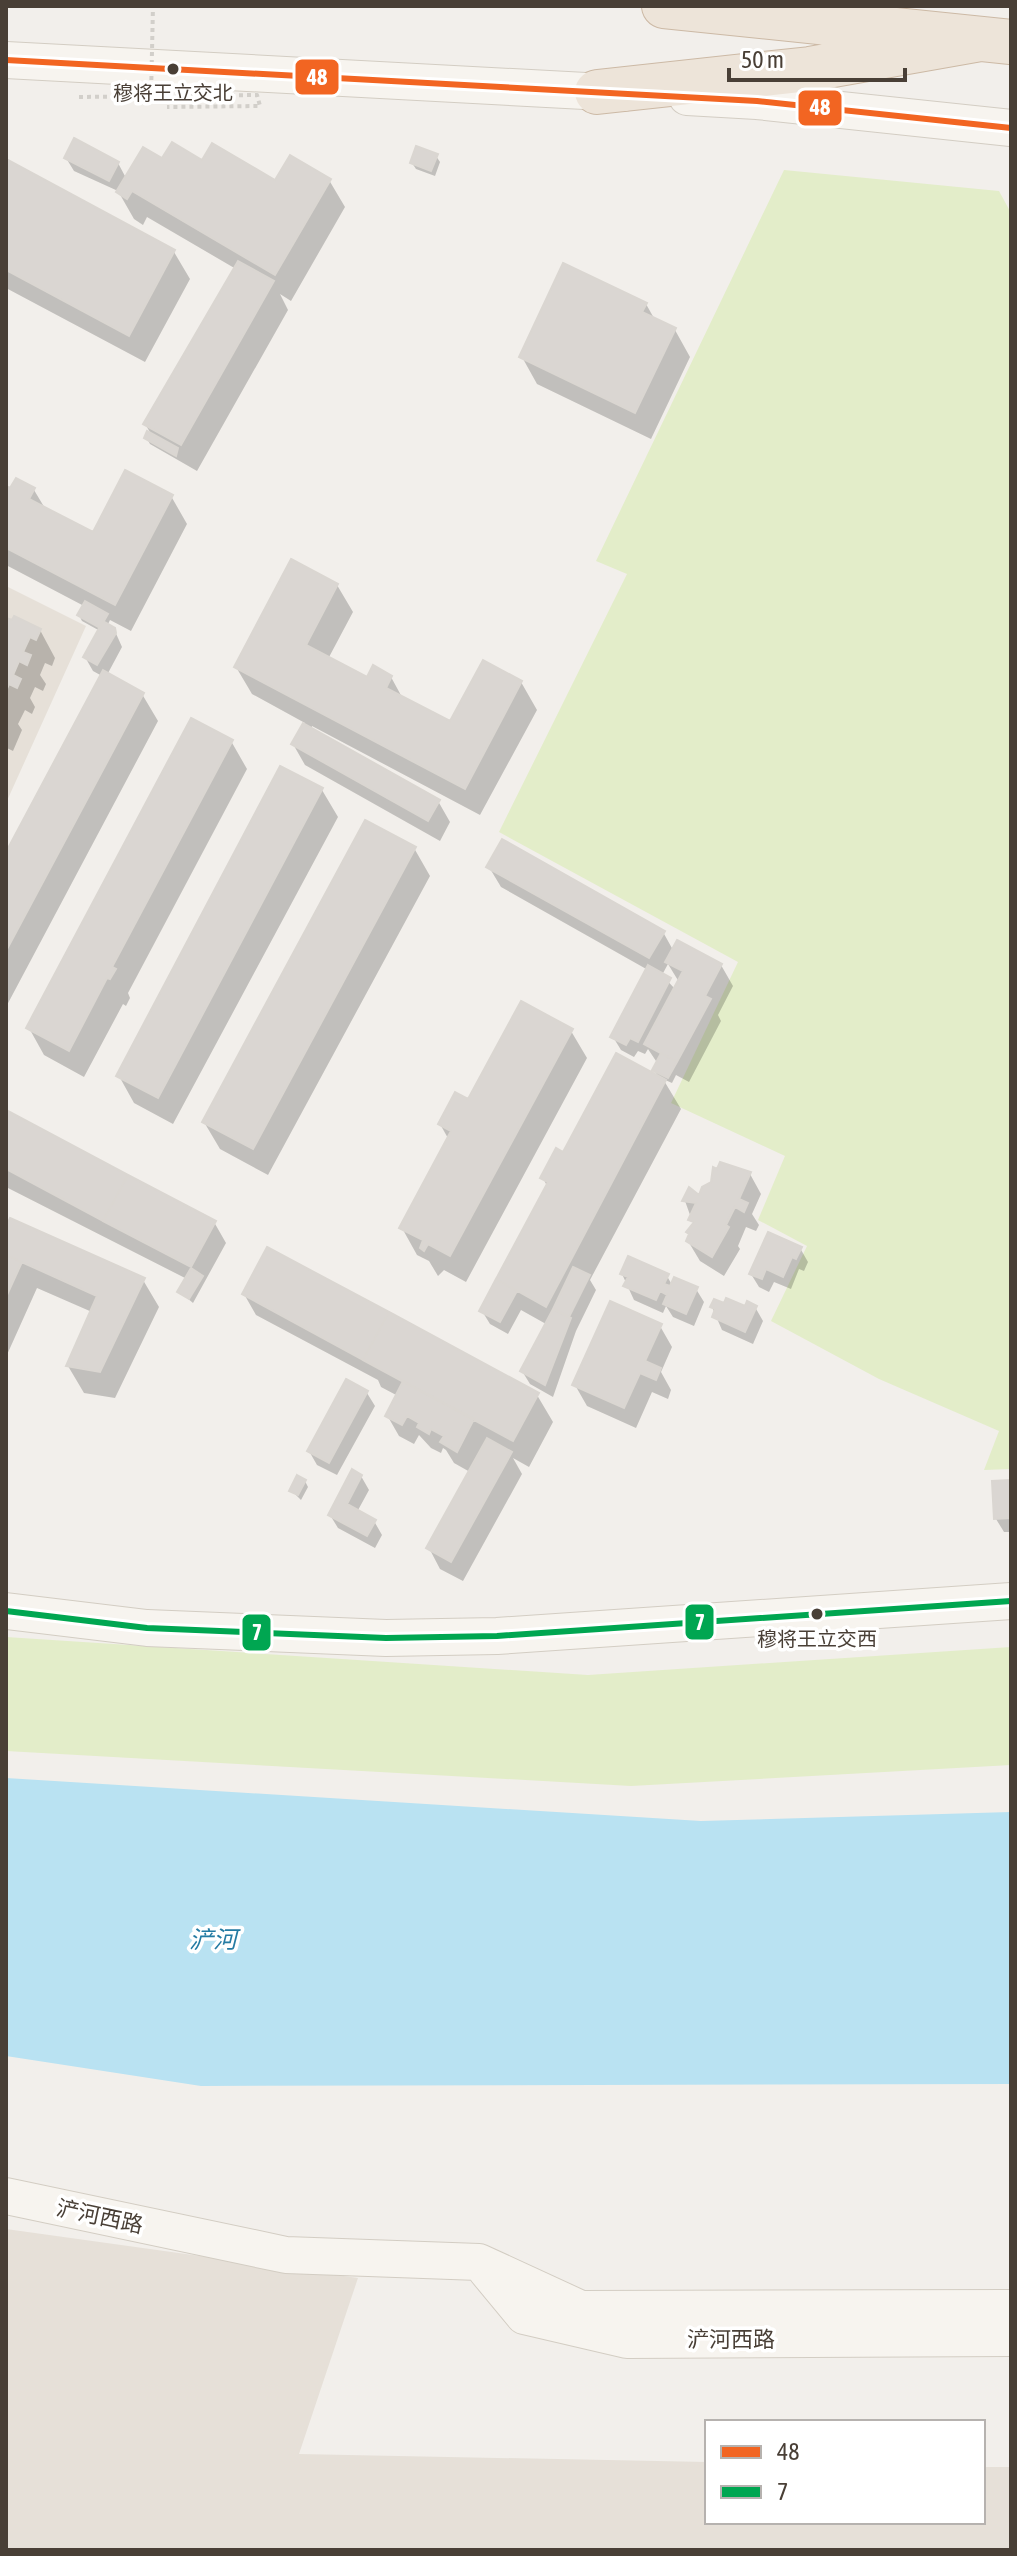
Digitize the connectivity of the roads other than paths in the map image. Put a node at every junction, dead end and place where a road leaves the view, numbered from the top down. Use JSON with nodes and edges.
{"nodes":[{"id":1,"x":664,"y":6,"type":"edge"},
{"id":2,"x":995,"y":40,"type":"edge"},
{"id":3,"x":6,"y":60,"type":"edge"},
{"id":4,"x":597,"y":92,"type":"junction"},
{"id":5,"x":1011,"y":128,"type":"edge"},
{"id":6,"x":1011,"y":1601,"type":"edge"},
{"id":7,"x":6,"y":1611,"type":"edge"},
{"id":8,"x":6,"y":2196,"type":"edge"},
{"id":9,"x":479,"y":2262,"type":"junction"},
{"id":10,"x":1011,"y":2308,"type":"edge"},
{"id":11,"x":1011,"y":2338,"type":"edge"}],
"edges":[{"from":1,"to":2,"type":"highway"},
{"from":2,"to":4,"type":"highway"},
{"from":3,"to":4,"type":"street"},
{"from":4,"to":5,"type":"street"},
{"from":6,"to":7,"type":"street"},
{"from":8,"to":9,"type":"street","name":"浐河西路"},
{"from":9,"to":10,"type":"street","name":"浐河西路"},
{"from":9,"to":11,"type":"street","name":"浐河西路"}]}
